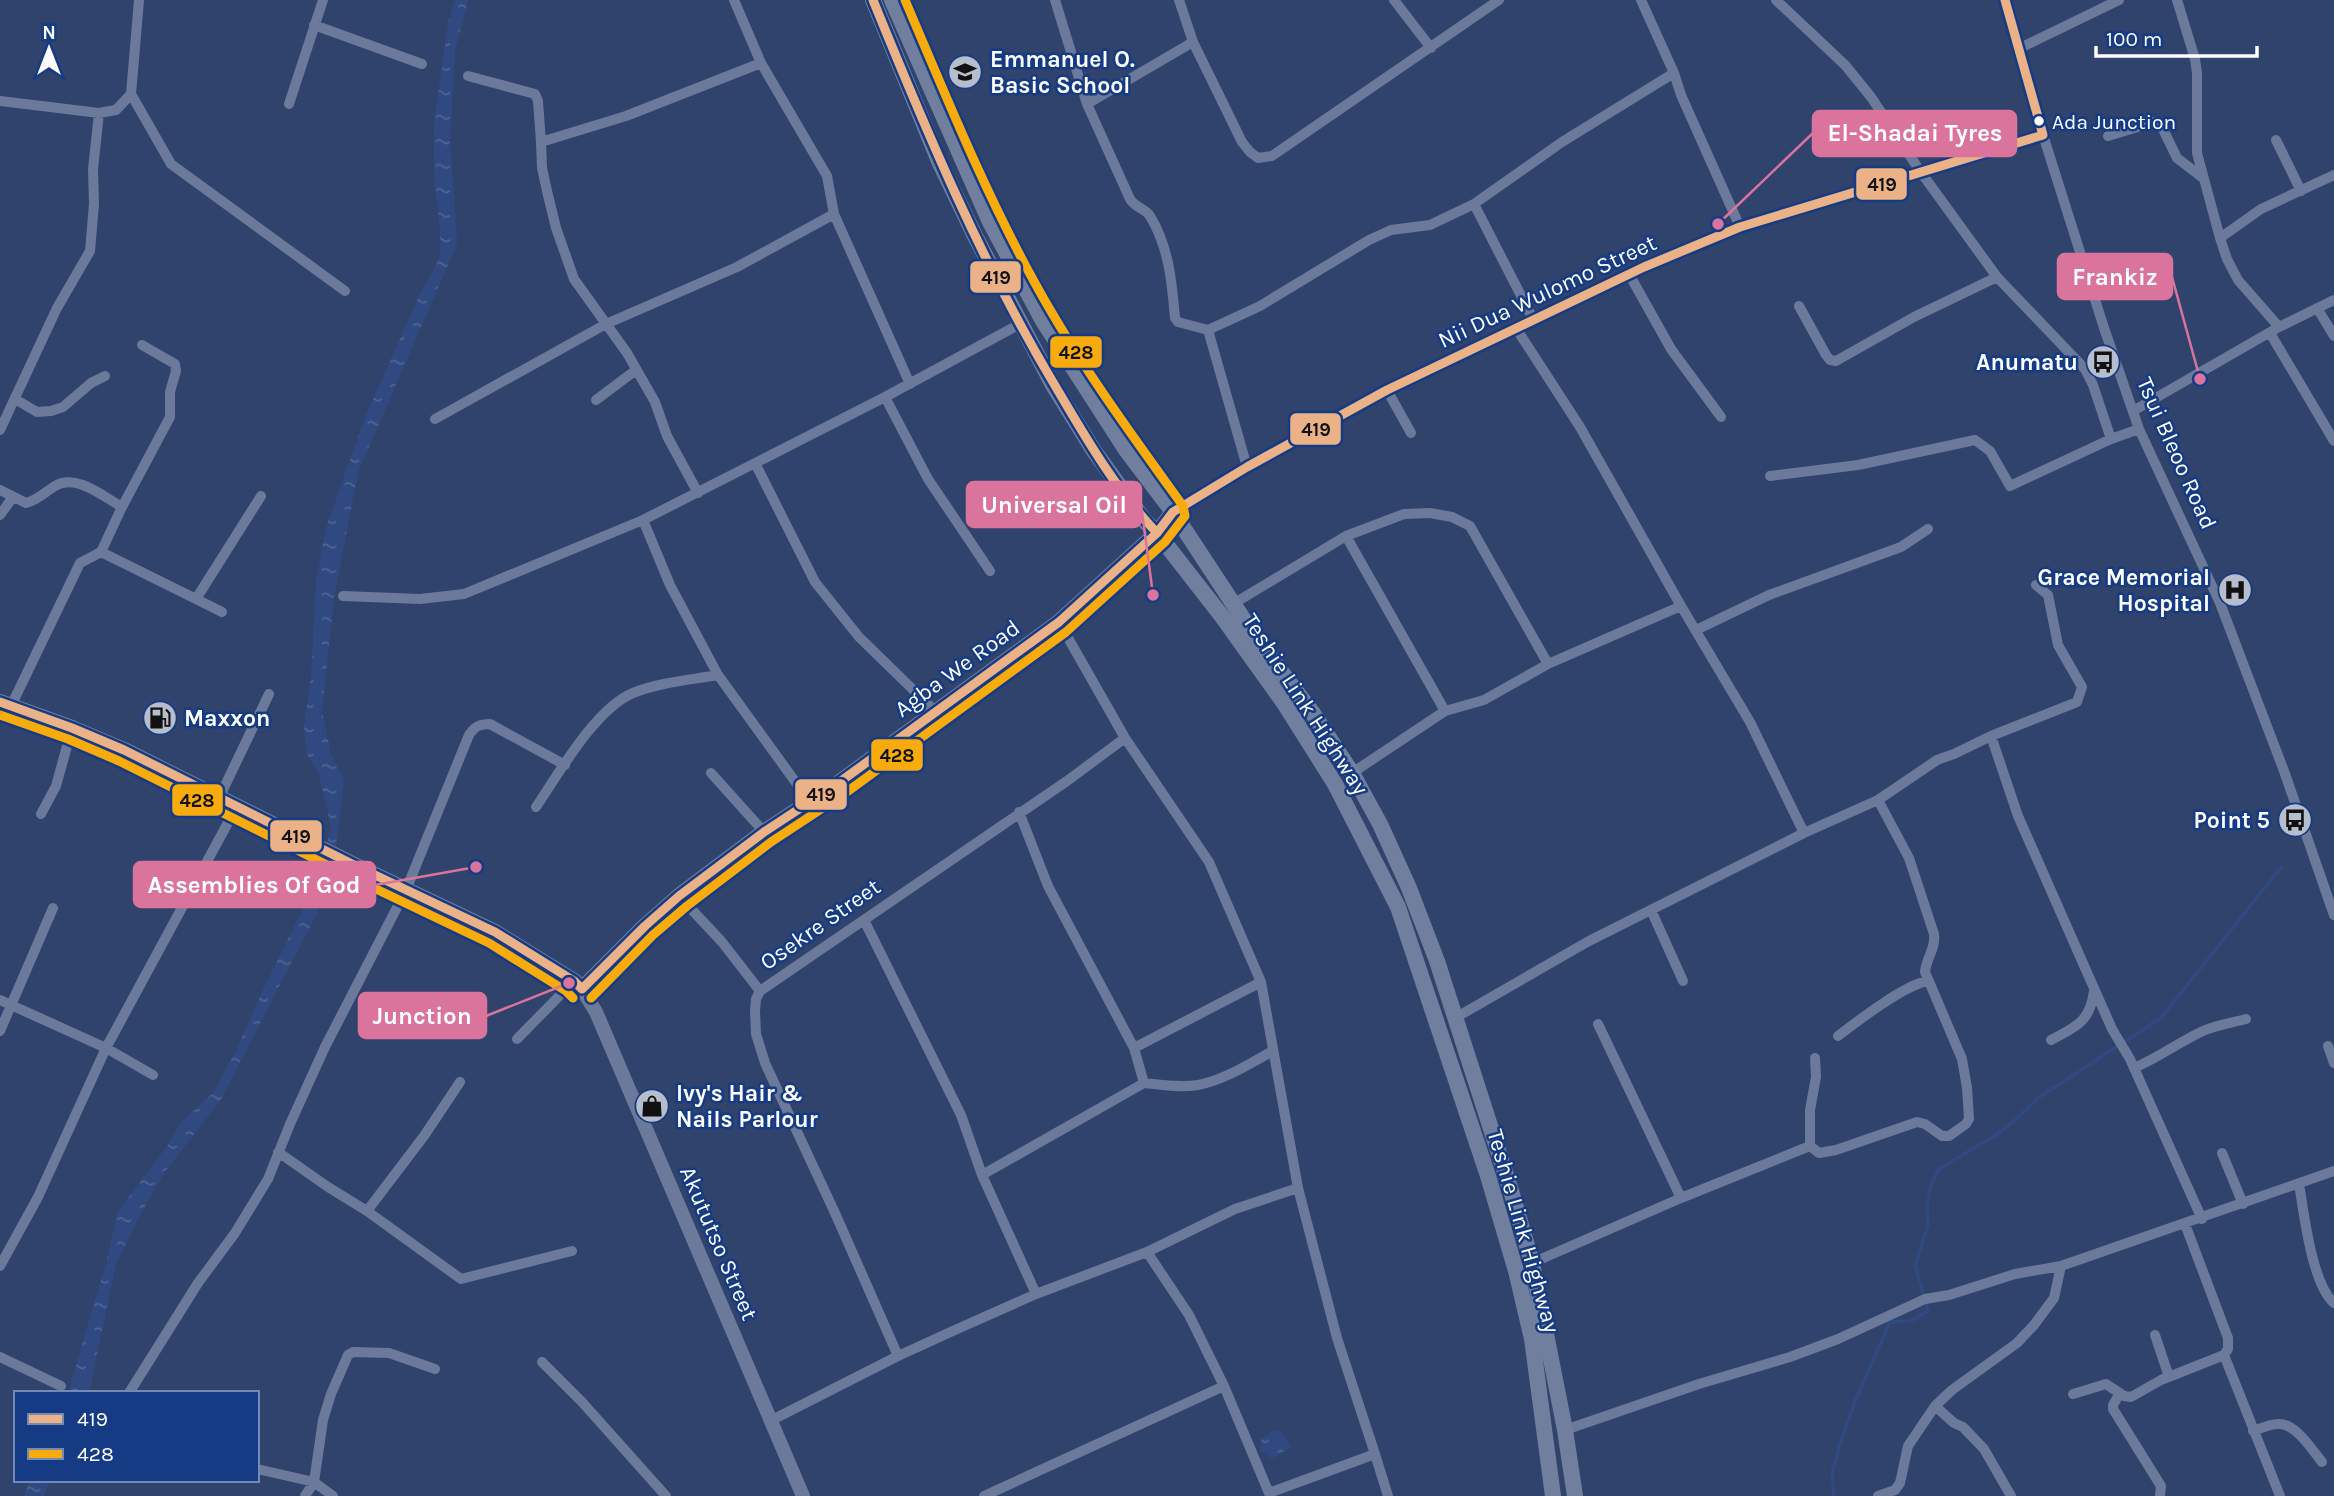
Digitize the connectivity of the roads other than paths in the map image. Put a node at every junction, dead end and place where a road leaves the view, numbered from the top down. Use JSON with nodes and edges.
{"nodes":[{"id":1,"x":139,"y":0,"type":"edge"},
{"id":2,"x":323,"y":0,"type":"edge"},
{"id":3,"x":734,"y":0,"type":"edge"},
{"id":4,"x":873,"y":0,"type":"edge"},
{"id":5,"x":892,"y":0,"type":"edge"},
{"id":6,"x":1055,"y":0,"type":"edge"},
{"id":7,"x":1179,"y":0,"type":"edge"},
{"id":8,"x":1394,"y":0,"type":"edge"},
{"id":9,"x":1499,"y":0,"type":"edge"},
{"id":10,"x":1641,"y":0,"type":"edge"},
{"id":11,"x":1776,"y":0,"type":"edge"},
{"id":12,"x":2005,"y":0,"type":"edge"},
{"id":13,"x":2119,"y":0,"type":"edge"},
{"id":14,"x":2177,"y":0,"type":"edge"},
{"id":15,"x":314,"y":25,"type":"junction"},
{"id":16,"x":1193,"y":42,"type":"junction"},
{"id":17,"x":1431,"y":48,"type":"junction"},
{"id":18,"x":2020,"y":48,"type":"junction"},
{"id":19,"x":761,"y":63,"type":"junction"},
{"id":20,"x":422,"y":64,"type":"dead end"},
{"id":21,"x":1674,"y":74,"type":"junction"},
{"id":22,"x":468,"y":76,"type":"dead end"},
{"id":23,"x":131,"y":94,"type":"junction"},
{"id":24,"x":0,"y":101,"type":"edge"},
{"id":25,"x":289,"y":104,"type":"dead end"},
{"id":26,"x":1087,"y":104,"type":"junction"},
{"id":27,"x":99,"y":113,"type":"junction"},
{"id":28,"x":2043,"y":135,"type":"junction"},
{"id":29,"x":2108,"y":136,"type":"dead end"},
{"id":30,"x":2276,"y":140,"type":"dead end"},
{"id":31,"x":541,"y":142,"type":"junction"},
{"id":32,"x":1920,"y":171,"type":"junction"},
{"id":33,"x":2334,"y":176,"type":"edge"},
{"id":34,"x":2203,"y":178,"type":"junction"},
{"id":35,"x":2301,"y":191,"type":"junction"},
{"id":36,"x":1474,"y":204,"type":"junction"},
{"id":37,"x":834,"y":214,"type":"junction"},
{"id":38,"x":1740,"y":227,"type":"junction"},
{"id":39,"x":2220,"y":238,"type":"junction"},
{"id":40,"x":1629,"y":274,"type":"junction"},
{"id":41,"x":1997,"y":277,"type":"junction"},
{"id":42,"x":345,"y":291,"type":"dead end"},
{"id":43,"x":2334,"y":300,"type":"edge"},
{"id":44,"x":1799,"y":306,"type":"dead end"},
{"id":45,"x":2317,"y":308,"type":"junction"},
{"id":46,"x":1533,"y":319,"type":"junction"},
{"id":47,"x":606,"y":324,"type":"junction"},
{"id":48,"x":1020,"y":324,"type":"junction"},
{"id":49,"x":1516,"y":328,"type":"junction"},
{"id":50,"x":1208,"y":330,"type":"junction"},
{"id":51,"x":2275,"y":330,"type":"junction"},
{"id":52,"x":2334,"y":336,"type":"edge"},
{"id":53,"x":142,"y":345,"type":"dead end"},
{"id":54,"x":636,"y":370,"type":"junction"},
{"id":55,"x":105,"y":376,"type":"dead end"},
{"id":56,"x":910,"y":384,"type":"junction"},
{"id":57,"x":1387,"y":390,"type":"junction"},
{"id":58,"x":885,"y":397,"type":"junction"},
{"id":59,"x":15,"y":398,"type":"junction"},
{"id":60,"x":596,"y":400,"type":"dead end"},
{"id":61,"x":2133,"y":411,"type":"junction"},
{"id":62,"x":1721,"y":417,"type":"dead end"},
{"id":63,"x":435,"y":419,"type":"dead end"},
{"id":64,"x":2139,"y":429,"type":"junction"},
{"id":65,"x":0,"y":430,"type":"edge"},
{"id":66,"x":1411,"y":433,"type":"dead end"},
{"id":67,"x":2111,"y":439,"type":"junction"},
{"id":68,"x":2334,"y":441,"type":"edge"},
{"id":69,"x":755,"y":463,"type":"junction"},
{"id":70,"x":1247,"y":467,"type":"junction"},
{"id":71,"x":1770,"y":476,"type":"dead end"},
{"id":72,"x":0,"y":490,"type":"edge"},
{"id":73,"x":698,"y":493,"type":"junction"},
{"id":74,"x":261,"y":496,"type":"dead end"},
{"id":75,"x":13,"y":497,"type":"junction"},
{"id":76,"x":122,"y":507,"type":"junction"},
{"id":77,"x":1173,"y":512,"type":"junction"},
{"id":78,"x":0,"y":514,"type":"edge"},
{"id":79,"x":643,"y":520,"type":"junction"},
{"id":80,"x":1928,"y":529,"type":"dead end"},
{"id":81,"x":1157,"y":533,"type":"junction"},
{"id":82,"x":1346,"y":536,"type":"junction"},
{"id":83,"x":102,"y":552,"type":"junction"},
{"id":84,"x":990,"y":571,"type":"dead end"},
{"id":85,"x":2036,"y":585,"type":"dead end"},
{"id":86,"x":343,"y":596,"type":"dead end"},
{"id":87,"x":196,"y":599,"type":"junction"},
{"id":88,"x":1233,"y":604,"type":"junction"},
{"id":89,"x":1681,"y":606,"type":"junction"},
{"id":90,"x":222,"y":612,"type":"dead end"},
{"id":91,"x":1059,"y":622,"type":"junction"},
{"id":92,"x":1696,"y":630,"type":"junction"},
{"id":93,"x":1548,"y":664,"type":"junction"},
{"id":94,"x":718,"y":675,"type":"junction"},
{"id":95,"x":269,"y":694,"type":"dead end"},
{"id":96,"x":6,"y":704,"type":"edge"},
{"id":97,"x":1445,"y":710,"type":"junction"},
{"id":98,"x":936,"y":713,"type":"junction"},
{"id":99,"x":72,"y":728,"type":"junction"},
{"id":100,"x":1991,"y":736,"type":"junction"},
{"id":101,"x":1125,"y":738,"type":"junction"},
{"id":102,"x":565,"y":765,"type":"junction"},
{"id":103,"x":1352,"y":773,"type":"junction"},
{"id":104,"x":711,"y":774,"type":"dead end"},
{"id":105,"x":219,"y":798,"type":"junction"},
{"id":106,"x":1878,"y":800,"type":"junction"},
{"id":107,"x":810,"y":802,"type":"junction"},
{"id":108,"x":237,"y":806,"type":"junction"},
{"id":109,"x":536,"y":807,"type":"dead end"},
{"id":110,"x":1020,"y":812,"type":"junction"},
{"id":111,"x":41,"y":814,"type":"dead end"},
{"id":112,"x":764,"y":832,"type":"junction"},
{"id":113,"x":1804,"y":833,"type":"junction"},
{"id":114,"x":406,"y":890,"type":"junction"},
{"id":115,"x":679,"y":897,"type":"junction"},
{"id":116,"x":53,"y":908,"type":"dead end"},
{"id":117,"x":1651,"y":910,"type":"junction"},
{"id":118,"x":2334,"y":915,"type":"edge"},
{"id":119,"x":864,"y":920,"type":"junction"},
{"id":120,"x":1683,"y":981,"type":"dead end"},
{"id":121,"x":1927,"y":981,"type":"junction"},
{"id":122,"x":1261,"y":982,"type":"junction"},
{"id":123,"x":578,"y":985,"type":"junction"},
{"id":124,"x":2094,"y":988,"type":"junction"},
{"id":125,"x":760,"y":991,"type":"junction"},
{"id":126,"x":0,"y":1000,"type":"edge"},
{"id":127,"x":12,"y":1006,"type":"junction"},
{"id":128,"x":1455,"y":1018,"type":"junction"},
{"id":129,"x":2246,"y":1019,"type":"dead end"},
{"id":130,"x":1598,"y":1024,"type":"dead end"},
{"id":131,"x":0,"y":1031,"type":"edge"},
{"id":132,"x":1839,"y":1036,"type":"dead end"},
{"id":133,"x":517,"y":1039,"type":"dead end"},
{"id":134,"x":2050,"y":1040,"type":"dead end"},
{"id":135,"x":2328,"y":1046,"type":"dead end"},
{"id":136,"x":106,"y":1048,"type":"junction"},
{"id":137,"x":1134,"y":1048,"type":"junction"},
{"id":138,"x":1273,"y":1051,"type":"junction"},
{"id":139,"x":1815,"y":1058,"type":"dead end"},
{"id":140,"x":2334,"y":1063,"type":"edge"},
{"id":141,"x":2132,"y":1064,"type":"junction"},
{"id":142,"x":153,"y":1075,"type":"dead end"},
{"id":143,"x":460,"y":1082,"type":"dead end"},
{"id":144,"x":1144,"y":1083,"type":"junction"},
{"id":145,"x":1810,"y":1146,"type":"junction"},
{"id":146,"x":278,"y":1152,"type":"junction"},
{"id":147,"x":2222,"y":1153,"type":"dead end"},
{"id":148,"x":2334,"y":1171,"type":"edge"},
{"id":149,"x":982,"y":1175,"type":"junction"},
{"id":150,"x":2299,"y":1184,"type":"junction"},
{"id":151,"x":1298,"y":1188,"type":"junction"},
{"id":152,"x":1681,"y":1198,"type":"junction"},
{"id":153,"x":2243,"y":1204,"type":"junction"},
{"id":154,"x":368,"y":1211,"type":"junction"},
{"id":155,"x":2202,"y":1219,"type":"junction"},
{"id":156,"x":2185,"y":1224,"type":"junction"},
{"id":157,"x":572,"y":1251,"type":"dead end"},
{"id":158,"x":1147,"y":1252,"type":"junction"},
{"id":159,"x":1532,"y":1263,"type":"junction"},
{"id":160,"x":0,"y":1266,"type":"edge"},
{"id":161,"x":2062,"y":1266,"type":"junction"},
{"id":162,"x":1036,"y":1294,"type":"junction"},
{"id":163,"x":2334,"y":1303,"type":"edge"},
{"id":164,"x":2155,"y":1335,"type":"dead end"},
{"id":165,"x":2224,"y":1355,"type":"junction"},
{"id":166,"x":898,"y":1356,"type":"junction"},
{"id":167,"x":0,"y":1357,"type":"edge"},
{"id":168,"x":542,"y":1362,"type":"dead end"},
{"id":169,"x":435,"y":1369,"type":"dead end"},
{"id":170,"x":2169,"y":1377,"type":"junction"},
{"id":171,"x":61,"y":1386,"type":"dead end"},
{"id":172,"x":1224,"y":1386,"type":"junction"},
{"id":173,"x":130,"y":1391,"type":"edge"},
{"id":174,"x":2120,"y":1393,"type":"junction"},
{"id":175,"x":2073,"y":1394,"type":"dead end"},
{"id":176,"x":1935,"y":1406,"type":"junction"},
{"id":177,"x":770,"y":1420,"type":"junction"},
{"id":178,"x":1565,"y":1430,"type":"junction"},
{"id":179,"x":2253,"y":1431,"type":"junction"},
{"id":180,"x":1374,"y":1454,"type":"junction"},
{"id":181,"x":2322,"y":1462,"type":"dead end"},
{"id":182,"x":259,"y":1469,"type":"edge"},
{"id":183,"x":314,"y":1482,"type":"junction"},
{"id":184,"x":1266,"y":1495,"type":"edge"},
{"id":185,"x":305,"y":1496,"type":"edge"},
{"id":186,"x":332,"y":1496,"type":"edge"},
{"id":187,"x":666,"y":1496,"type":"edge"},
{"id":188,"x":803,"y":1496,"type":"edge"},
{"id":189,"x":984,"y":1496,"type":"edge"},
{"id":190,"x":1388,"y":1496,"type":"edge"},
{"id":191,"x":1553,"y":1496,"type":"edge"},
{"id":192,"x":1575,"y":1496,"type":"edge"},
{"id":193,"x":1878,"y":1496,"type":"edge"},
{"id":194,"x":2011,"y":1496,"type":"edge"},
{"id":195,"x":2160,"y":1496,"type":"edge"},
{"id":196,"x":2280,"y":1496,"type":"edge"}],
"edges":[{"from":1,"to":23,"type":"street"},
{"from":2,"to":15,"type":"street"},
{"from":3,"to":19,"type":"street"},
{"from":4,"to":48,"type":"main road","name":"Teshie Link Highway"},
{"from":5,"to":77,"type":"main road","name":"Teshie Link Highway"},
{"from":6,"to":26,"type":"street"},
{"from":7,"to":16,"type":"street"},
{"from":8,"to":17,"type":"street"},
{"from":9,"to":17,"type":"street"},
{"from":10,"to":21,"type":"street"},
{"from":11,"to":32,"type":"street"},
{"from":12,"to":18,"type":"street","name":"Tsui Bleoo Road"},
{"from":13,"to":18,"type":"street"},
{"from":14,"to":34,"type":"street"},
{"from":15,"to":20,"type":"street"},
{"from":15,"to":25,"type":"street"},
{"from":16,"to":17,"type":"street"},
{"from":16,"to":26,"type":"street"},
{"from":18,"to":28,"type":"street","name":"Tsui Bleoo Road"},
{"from":19,"to":31,"type":"street"},
{"from":19,"to":37,"type":"street"},
{"from":21,"to":36,"type":"street"},
{"from":21,"to":38,"type":"street"},
{"from":22,"to":31,"type":"street"},
{"from":23,"to":27,"type":"street"},
{"from":23,"to":42,"type":"street"},
{"from":24,"to":27,"type":"street"},
{"from":26,"to":50,"type":"street"},
{"from":27,"to":59,"type":"street"},
{"from":28,"to":32,"type":"street","name":"Nii Dua Wulomo Street"},
{"from":28,"to":61,"type":"street","name":"Tsui Bleoo Road"},
{"from":29,"to":34,"type":"street"},
{"from":30,"to":35,"type":"street"},
{"from":31,"to":47,"type":"street"},
{"from":32,"to":38,"type":"street","name":"Nii Dua Wulomo Street"},
{"from":32,"to":41,"type":"street"},
{"from":33,"to":35,"type":"street"},
{"from":34,"to":39,"type":"street"},
{"from":35,"to":39,"type":"street"},
{"from":36,"to":46,"type":"street"},
{"from":36,"to":50,"type":"street"},
{"from":37,"to":47,"type":"street"},
{"from":37,"to":56,"type":"street"},
{"from":38,"to":40,"type":"street","name":"Nii Dua Wulomo Street"},
{"from":39,"to":51,"type":"street"},
{"from":40,"to":46,"type":"street","name":"Nii Dua Wulomo Street"},
{"from":40,"to":62,"type":"street"},
{"from":41,"to":44,"type":"street"},
{"from":41,"to":67,"type":"street"},
{"from":43,"to":45,"type":"street"},
{"from":45,"to":51,"type":"street"},
{"from":45,"to":52,"type":"street"},
{"from":46,"to":49,"type":"street","name":"Nii Dua Wulomo Street"},
{"from":47,"to":54,"type":"street"},
{"from":47,"to":63,"type":"street"},
{"from":48,"to":56,"type":"street"},
{"from":48,"to":81,"type":"main road","name":"Teshie Link Highway"},
{"from":49,"to":57,"type":"street","name":"Nii Dua Wulomo Street"},
{"from":49,"to":89,"type":"street"},
{"from":50,"to":70,"type":"street"},
{"from":51,"to":61,"type":"street"},
{"from":51,"to":68,"type":"street"},
{"from":53,"to":76,"type":"street"},
{"from":54,"to":60,"type":"street"},
{"from":54,"to":73,"type":"street"},
{"from":55,"to":59,"type":"street"},
{"from":56,"to":58,"type":"street"},
{"from":57,"to":66,"type":"street"},
{"from":57,"to":70,"type":"street","name":"Nii Dua Wulomo Street"},
{"from":58,"to":69,"type":"street"},
{"from":58,"to":84,"type":"street"},
{"from":59,"to":65,"type":"street"},
{"from":61,"to":64,"type":"street","name":"Tsui Bleoo Road"},
{"from":64,"to":67,"type":"street"},
{"from":64,"to":118,"type":"street","name":"Tsui Bleoo Road"},
{"from":67,"to":71,"type":"street"},
{"from":69,"to":73,"type":"street"},
{"from":69,"to":98,"type":"street"},
{"from":70,"to":77,"type":"street","name":"Nii Dua Wulomo Street"},
{"from":72,"to":75,"type":"street"},
{"from":73,"to":79,"type":"street"},
{"from":74,"to":87,"type":"street"},
{"from":75,"to":76,"type":"street"},
{"from":75,"to":78,"type":"street"},
{"from":76,"to":83,"type":"street"},
{"from":77,"to":81,"type":"main road","name":"Agba We Road"},
{"from":77,"to":88,"type":"main road","name":"Teshie Link Highway"},
{"from":79,"to":86,"type":"street"},
{"from":79,"to":94,"type":"street"},
{"from":80,"to":92,"type":"street"},
{"from":81,"to":91,"type":"main road","name":"Agba We Road"},
{"from":81,"to":191,"type":"main road","name":"Teshie Link Highway"},
{"from":82,"to":88,"type":"street"},
{"from":82,"to":93,"type":"street"},
{"from":82,"to":97,"type":"street"},
{"from":83,"to":87,"type":"street"},
{"from":83,"to":96,"type":"street"},
{"from":85,"to":100,"type":"street"},
{"from":87,"to":90,"type":"street"},
{"from":88,"to":103,"type":"main road","name":"Teshie Link Highway"},
{"from":89,"to":92,"type":"street"},
{"from":89,"to":93,"type":"street"},
{"from":91,"to":98,"type":"main road","name":"Agba We Road"},
{"from":91,"to":101,"type":"street"},
{"from":92,"to":113,"type":"street"},
{"from":93,"to":97,"type":"street"},
{"from":94,"to":102,"type":"street"},
{"from":94,"to":107,"type":"street"},
{"from":95,"to":105,"type":"street"},
{"from":96,"to":99,"type":"main road","name":"Akututso Street"},
{"from":97,"to":103,"type":"street"},
{"from":98,"to":107,"type":"main road","name":"Agba We Road"},
{"from":99,"to":105,"type":"main road","name":"Akututso Street"},
{"from":99,"to":111,"type":"street"},
{"from":100,"to":106,"type":"street"},
{"from":100,"to":124,"type":"street"},
{"from":101,"to":110,"type":"street","name":"Osekre Street"},
{"from":101,"to":122,"type":"street"},
{"from":102,"to":109,"type":"street"},
{"from":102,"to":114,"type":"street"},
{"from":103,"to":128,"type":"main road","name":"Teshie Link Highway"},
{"from":104,"to":112,"type":"street"},
{"from":105,"to":108,"type":"main road","name":"Akututso Street"},
{"from":106,"to":113,"type":"street"},
{"from":106,"to":121,"type":"street"},
{"from":107,"to":112,"type":"main road","name":"Agba We Road"},
{"from":108,"to":114,"type":"main road","name":"Akututso Street"},
{"from":108,"to":136,"type":"street"},
{"from":110,"to":119,"type":"street","name":"Osekre Street"},
{"from":110,"to":137,"type":"street"},
{"from":112,"to":115,"type":"main road","name":"Agba We Road"},
{"from":113,"to":117,"type":"street"},
{"from":114,"to":123,"type":"main road","name":"Akututso Street"},
{"from":114,"to":146,"type":"street"},
{"from":115,"to":123,"type":"main road","name":"Agba We Road"},
{"from":115,"to":125,"type":"street"},
{"from":116,"to":127,"type":"street"},
{"from":117,"to":120,"type":"street"},
{"from":117,"to":128,"type":"street"},
{"from":119,"to":125,"type":"street","name":"Osekre Street"},
{"from":119,"to":149,"type":"street"},
{"from":121,"to":132,"type":"street"},
{"from":121,"to":145,"type":"street"},
{"from":122,"to":137,"type":"street"},
{"from":122,"to":138,"type":"street"},
{"from":123,"to":133,"type":"street"},
{"from":123,"to":177,"type":"street","name":"Akututso Street"},
{"from":124,"to":134,"type":"street"},
{"from":124,"to":141,"type":"street"},
{"from":125,"to":166,"type":"street","name":"Osekre Street"},
{"from":126,"to":127,"type":"street"},
{"from":127,"to":131,"type":"street"},
{"from":127,"to":136,"type":"street"},
{"from":128,"to":159,"type":"main road","name":"Teshie Link Highway"},
{"from":129,"to":141,"type":"street"},
{"from":130,"to":152,"type":"street"},
{"from":135,"to":140,"type":"street"},
{"from":136,"to":142,"type":"street"},
{"from":136,"to":160,"type":"street"},
{"from":137,"to":144,"type":"street"},
{"from":138,"to":144,"type":"street"},
{"from":138,"to":151,"type":"street"},
{"from":139,"to":145,"type":"street"},
{"from":141,"to":155,"type":"street"},
{"from":143,"to":154,"type":"street"},
{"from":144,"to":149,"type":"street"},
{"from":145,"to":152,"type":"street"},
{"from":146,"to":154,"type":"street"},
{"from":146,"to":173,"type":"street"},
{"from":147,"to":153,"type":"street"},
{"from":148,"to":150,"type":"street"},
{"from":149,"to":162,"type":"street"},
{"from":150,"to":153,"type":"street"},
{"from":150,"to":163,"type":"street"},
{"from":151,"to":158,"type":"street"},
{"from":151,"to":180,"type":"street"},
{"from":152,"to":159,"type":"street"},
{"from":153,"to":155,"type":"street"},
{"from":154,"to":157,"type":"street"},
{"from":155,"to":156,"type":"street"},
{"from":156,"to":161,"type":"street"},
{"from":156,"to":165,"type":"street"},
{"from":158,"to":162,"type":"street"},
{"from":158,"to":172,"type":"street"},
{"from":159,"to":178,"type":"main road","name":"Teshie Link Highway"},
{"from":161,"to":176,"type":"street"},
{"from":161,"to":178,"type":"street"},
{"from":162,"to":166,"type":"street"},
{"from":164,"to":170,"type":"street"},
{"from":165,"to":170,"type":"street"},
{"from":165,"to":179,"type":"street"},
{"from":166,"to":177,"type":"street"},
{"from":167,"to":171,"type":"street"},
{"from":168,"to":187,"type":"street"},
{"from":169,"to":183,"type":"street"},
{"from":170,"to":174,"type":"street"},
{"from":172,"to":184,"type":"street"},
{"from":172,"to":189,"type":"street"},
{"from":174,"to":175,"type":"street"},
{"from":174,"to":195,"type":"street"},
{"from":176,"to":193,"type":"street"},
{"from":176,"to":194,"type":"street"},
{"from":177,"to":188,"type":"street","name":"Akututso Street"},
{"from":178,"to":192,"type":"main road","name":"Teshie Link Highway"},
{"from":179,"to":181,"type":"street"},
{"from":179,"to":196,"type":"street"},
{"from":180,"to":184,"type":"street"},
{"from":180,"to":190,"type":"street"},
{"from":182,"to":183,"type":"street"},
{"from":183,"to":185,"type":"street"},
{"from":183,"to":186,"type":"street"}]}
